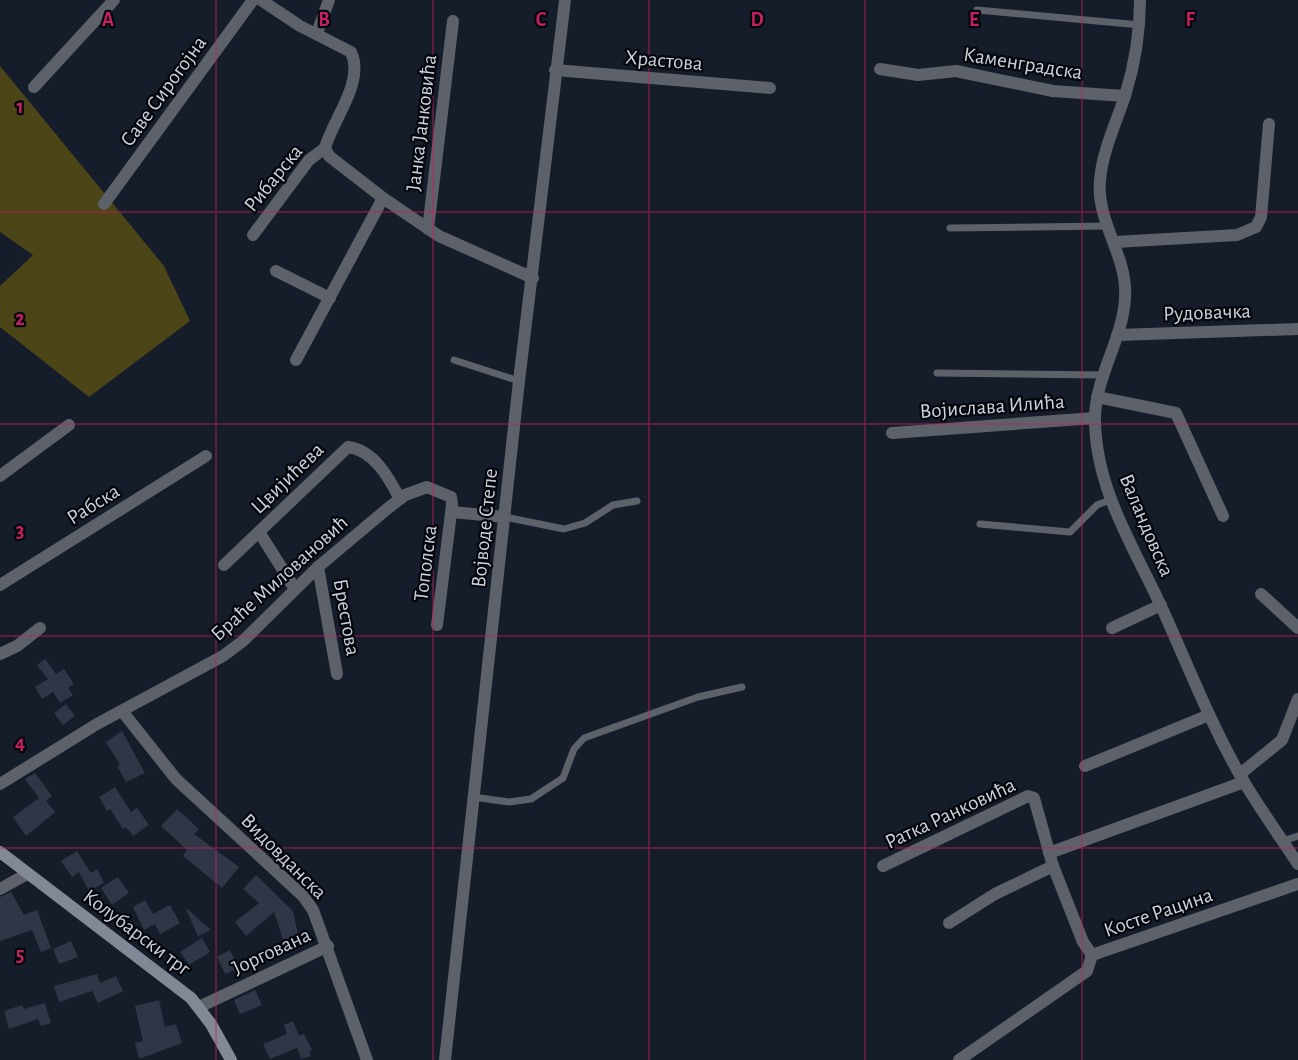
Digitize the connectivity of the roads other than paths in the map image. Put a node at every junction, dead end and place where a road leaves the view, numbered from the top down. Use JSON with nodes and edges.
{"nodes":[{"id":1,"x":114,"y":0,"type":"edge"},
{"id":2,"x":253,"y":0,"type":"edge"},
{"id":3,"x":261,"y":0,"type":"edge"},
{"id":4,"x":329,"y":0,"type":"edge"},
{"id":5,"x":565,"y":0,"type":"edge"},
{"id":6,"x":1140,"y":0,"type":"edge"},
{"id":7,"x":977,"y":10,"type":"dead end"},
{"id":8,"x":453,"y":21,"type":"dead end"},
{"id":9,"x":1140,"y":25,"type":"junction"},
{"id":10,"x":317,"y":33,"type":"junction"},
{"id":11,"x":880,"y":69,"type":"dead end"},
{"id":12,"x":555,"y":70,"type":"junction"},
{"id":13,"x":34,"y":87,"type":"dead end"},
{"id":14,"x":770,"y":88,"type":"dead end"},
{"id":15,"x":1124,"y":96,"type":"junction"},
{"id":16,"x":1269,"y":123,"type":"dead end"},
{"id":17,"x":325,"y":148,"type":"junction"},
{"id":18,"x":383,"y":198,"type":"junction"},
{"id":19,"x":104,"y":204,"type":"dead end"},
{"id":20,"x":1107,"y":226,"type":"junction"},
{"id":21,"x":950,"y":228,"type":"dead end"},
{"id":22,"x":428,"y":229,"type":"junction"},
{"id":23,"x":253,"y":235,"type":"dead end"},
{"id":24,"x":1115,"y":242,"type":"junction"},
{"id":25,"x":276,"y":271,"type":"dead end"},
{"id":26,"x":533,"y":278,"type":"junction"},
{"id":27,"x":330,"y":298,"type":"junction"},
{"id":28,"x":1298,"y":329,"type":"edge"},
{"id":29,"x":1117,"y":335,"type":"junction"},
{"id":30,"x":296,"y":360,"type":"dead end"},
{"id":31,"x":454,"y":360,"type":"dead end"},
{"id":32,"x":937,"y":373,"type":"dead end"},
{"id":33,"x":1104,"y":375,"type":"junction"},
{"id":34,"x":519,"y":381,"type":"junction"},
{"id":35,"x":1097,"y":397,"type":"junction"},
{"id":36,"x":1095,"y":418,"type":"junction"},
{"id":37,"x":69,"y":425,"type":"dead end"},
{"id":38,"x":892,"y":433,"type":"dead end"},
{"id":39,"x":206,"y":456,"type":"dead end"},
{"id":40,"x":0,"y":476,"type":"edge"},
{"id":41,"x":400,"y":499,"type":"junction"},
{"id":42,"x":1110,"y":500,"type":"junction"},
{"id":43,"x":637,"y":501,"type":"dead end"},
{"id":44,"x":452,"y":508,"type":"junction"},
{"id":45,"x":1223,"y":516,"type":"dead end"},
{"id":46,"x":505,"y":517,"type":"junction"},
{"id":47,"x":980,"y":524,"type":"dead end"},
{"id":48,"x":259,"y":532,"type":"junction"},
{"id":49,"x":224,"y":565,"type":"dead end"},
{"id":50,"x":318,"y":567,"type":"junction"},
{"id":51,"x":0,"y":585,"type":"edge"},
{"id":52,"x":295,"y":589,"type":"junction"},
{"id":53,"x":1261,"y":594,"type":"dead end"},
{"id":54,"x":1161,"y":605,"type":"junction"},
{"id":55,"x":437,"y":625,"type":"dead end"},
{"id":56,"x":40,"y":628,"type":"dead end"},
{"id":57,"x":1112,"y":628,"type":"dead end"},
{"id":58,"x":1298,"y":628,"type":"edge"},
{"id":59,"x":0,"y":654,"type":"edge"},
{"id":60,"x":337,"y":674,"type":"dead end"},
{"id":61,"x":742,"y":687,"type":"dead end"},
{"id":62,"x":1298,"y":699,"type":"edge"},
{"id":63,"x":122,"y":711,"type":"junction"},
{"id":64,"x":1209,"y":714,"type":"junction"},
{"id":65,"x":1085,"y":766,"type":"dead end"},
{"id":66,"x":1242,"y":778,"type":"junction"},
{"id":67,"x":0,"y":784,"type":"edge"},
{"id":68,"x":473,"y":798,"type":"junction"},
{"id":69,"x":1298,"y":837,"type":"edge"},
{"id":70,"x":1282,"y":841,"type":"junction"},
{"id":71,"x":0,"y":852,"type":"edge"},
{"id":72,"x":1051,"y":860,"type":"junction"},
{"id":73,"x":1298,"y":864,"type":"edge"},
{"id":74,"x":883,"y":866,"type":"dead end"},
{"id":75,"x":27,"y":874,"type":"junction"},
{"id":76,"x":1298,"y":884,"type":"edge"},
{"id":77,"x":0,"y":889,"type":"edge"},
{"id":78,"x":949,"y":923,"type":"dead end"},
{"id":79,"x":328,"y":945,"type":"junction"},
{"id":80,"x":1092,"y":955,"type":"junction"},
{"id":81,"x":198,"y":1007,"type":"junction"},
{"id":82,"x":231,"y":1060,"type":"edge"},
{"id":83,"x":367,"y":1060,"type":"edge"},
{"id":84,"x":445,"y":1060,"type":"edge"},
{"id":85,"x":959,"y":1060,"type":"edge"}],
"edges":[{"from":1,"to":13,"type":"street"},
{"from":2,"to":19,"type":"street","name":"Саве Сирогојна"},
{"from":3,"to":10,"type":"street"},
{"from":4,"to":10,"type":"street"},
{"from":5,"to":12,"type":"street","name":"Војводе Степе"},
{"from":6,"to":9,"type":"street","name":"Валандовска"},
{"from":7,"to":9,"type":"lane"},
{"from":8,"to":22,"type":"street","name":"Јанка Јанковића"},
{"from":9,"to":15,"type":"street","name":"Валандовска"},
{"from":10,"to":17,"type":"street"},
{"from":11,"to":15,"type":"street","name":"Каменградска"},
{"from":12,"to":14,"type":"street","name":"Храстова"},
{"from":12,"to":26,"type":"street","name":"Војводе Степе"},
{"from":15,"to":20,"type":"street","name":"Валандовска"},
{"from":16,"to":24,"type":"street"},
{"from":17,"to":18,"type":"street"},
{"from":17,"to":23,"type":"street","name":"Рибарска"},
{"from":18,"to":22,"type":"street"},
{"from":18,"to":27,"type":"street"},
{"from":20,"to":21,"type":"lane"},
{"from":20,"to":24,"type":"street","name":"Валандовска"},
{"from":22,"to":26,"type":"street"},
{"from":24,"to":29,"type":"street","name":"Валандовска"},
{"from":25,"to":27,"type":"street"},
{"from":26,"to":34,"type":"street","name":"Војводе Степе"},
{"from":27,"to":30,"type":"street"},
{"from":28,"to":29,"type":"street","name":"Рудовачка"},
{"from":29,"to":33,"type":"street","name":"Валандовска"},
{"from":31,"to":34,"type":"lane"},
{"from":32,"to":33,"type":"lane"},
{"from":33,"to":35,"type":"street","name":"Валандовска"},
{"from":34,"to":46,"type":"street","name":"Војводе Степе"},
{"from":35,"to":36,"type":"street","name":"Валандовска"},
{"from":35,"to":45,"type":"street"},
{"from":36,"to":38,"type":"street","name":"Војислава Илића"},
{"from":36,"to":42,"type":"street","name":"Валандовска"},
{"from":37,"to":40,"type":"street"},
{"from":39,"to":51,"type":"street","name":"Рабска"},
{"from":41,"to":44,"type":"street","name":"Браће Миловановић"},
{"from":41,"to":48,"type":"street","name":"Цвијићева"},
{"from":41,"to":50,"type":"street","name":"Браће Миловановић"},
{"from":42,"to":47,"type":"lane"},
{"from":42,"to":54,"type":"street","name":"Валандовска"},
{"from":43,"to":46,"type":"lane"},
{"from":44,"to":46,"type":"street"},
{"from":44,"to":55,"type":"street","name":"Тополска"},
{"from":46,"to":68,"type":"street","name":"Војводе Степе"},
{"from":48,"to":49,"type":"street","name":"Цвијићева"},
{"from":48,"to":52,"type":"street"},
{"from":50,"to":52,"type":"street","name":"Браће Миловановић"},
{"from":50,"to":60,"type":"street","name":"Брестова"},
{"from":52,"to":63,"type":"street","name":"Браће Миловановић"},
{"from":53,"to":58,"type":"street"},
{"from":54,"to":57,"type":"street"},
{"from":54,"to":64,"type":"street","name":"Валандовска"},
{"from":56,"to":59,"type":"street"},
{"from":61,"to":68,"type":"lane"},
{"from":62,"to":66,"type":"street"},
{"from":63,"to":67,"type":"street","name":"Браће Миловановић"},
{"from":63,"to":79,"type":"street","name":"Видовданска"},
{"from":64,"to":65,"type":"street"},
{"from":64,"to":66,"type":"street","name":"Валандовска"},
{"from":66,"to":70,"type":"street","name":"Валандовска"},
{"from":66,"to":72,"type":"street"},
{"from":68,"to":84,"type":"street","name":"Војводе Степе"},
{"from":69,"to":70,"type":"lane"},
{"from":70,"to":73,"type":"street","name":"Валандовска"},
{"from":71,"to":75,"type":"street","name":"Колубарски трг"},
{"from":72,"to":74,"type":"street","name":"Ратка Ранковића"},
{"from":72,"to":78,"type":"street"},
{"from":72,"to":80,"type":"street"},
{"from":75,"to":77,"type":"street"},
{"from":75,"to":81,"type":"street","name":"Колубарски трг"},
{"from":76,"to":80,"type":"street","name":"Косте Рацина"},
{"from":79,"to":81,"type":"street","name":"Јоргована"},
{"from":79,"to":83,"type":"street","name":"Видовданска"},
{"from":80,"to":85,"type":"street","name":"Косте Рацина"},
{"from":81,"to":82,"type":"street","name":"Колубарски трг"}]}
